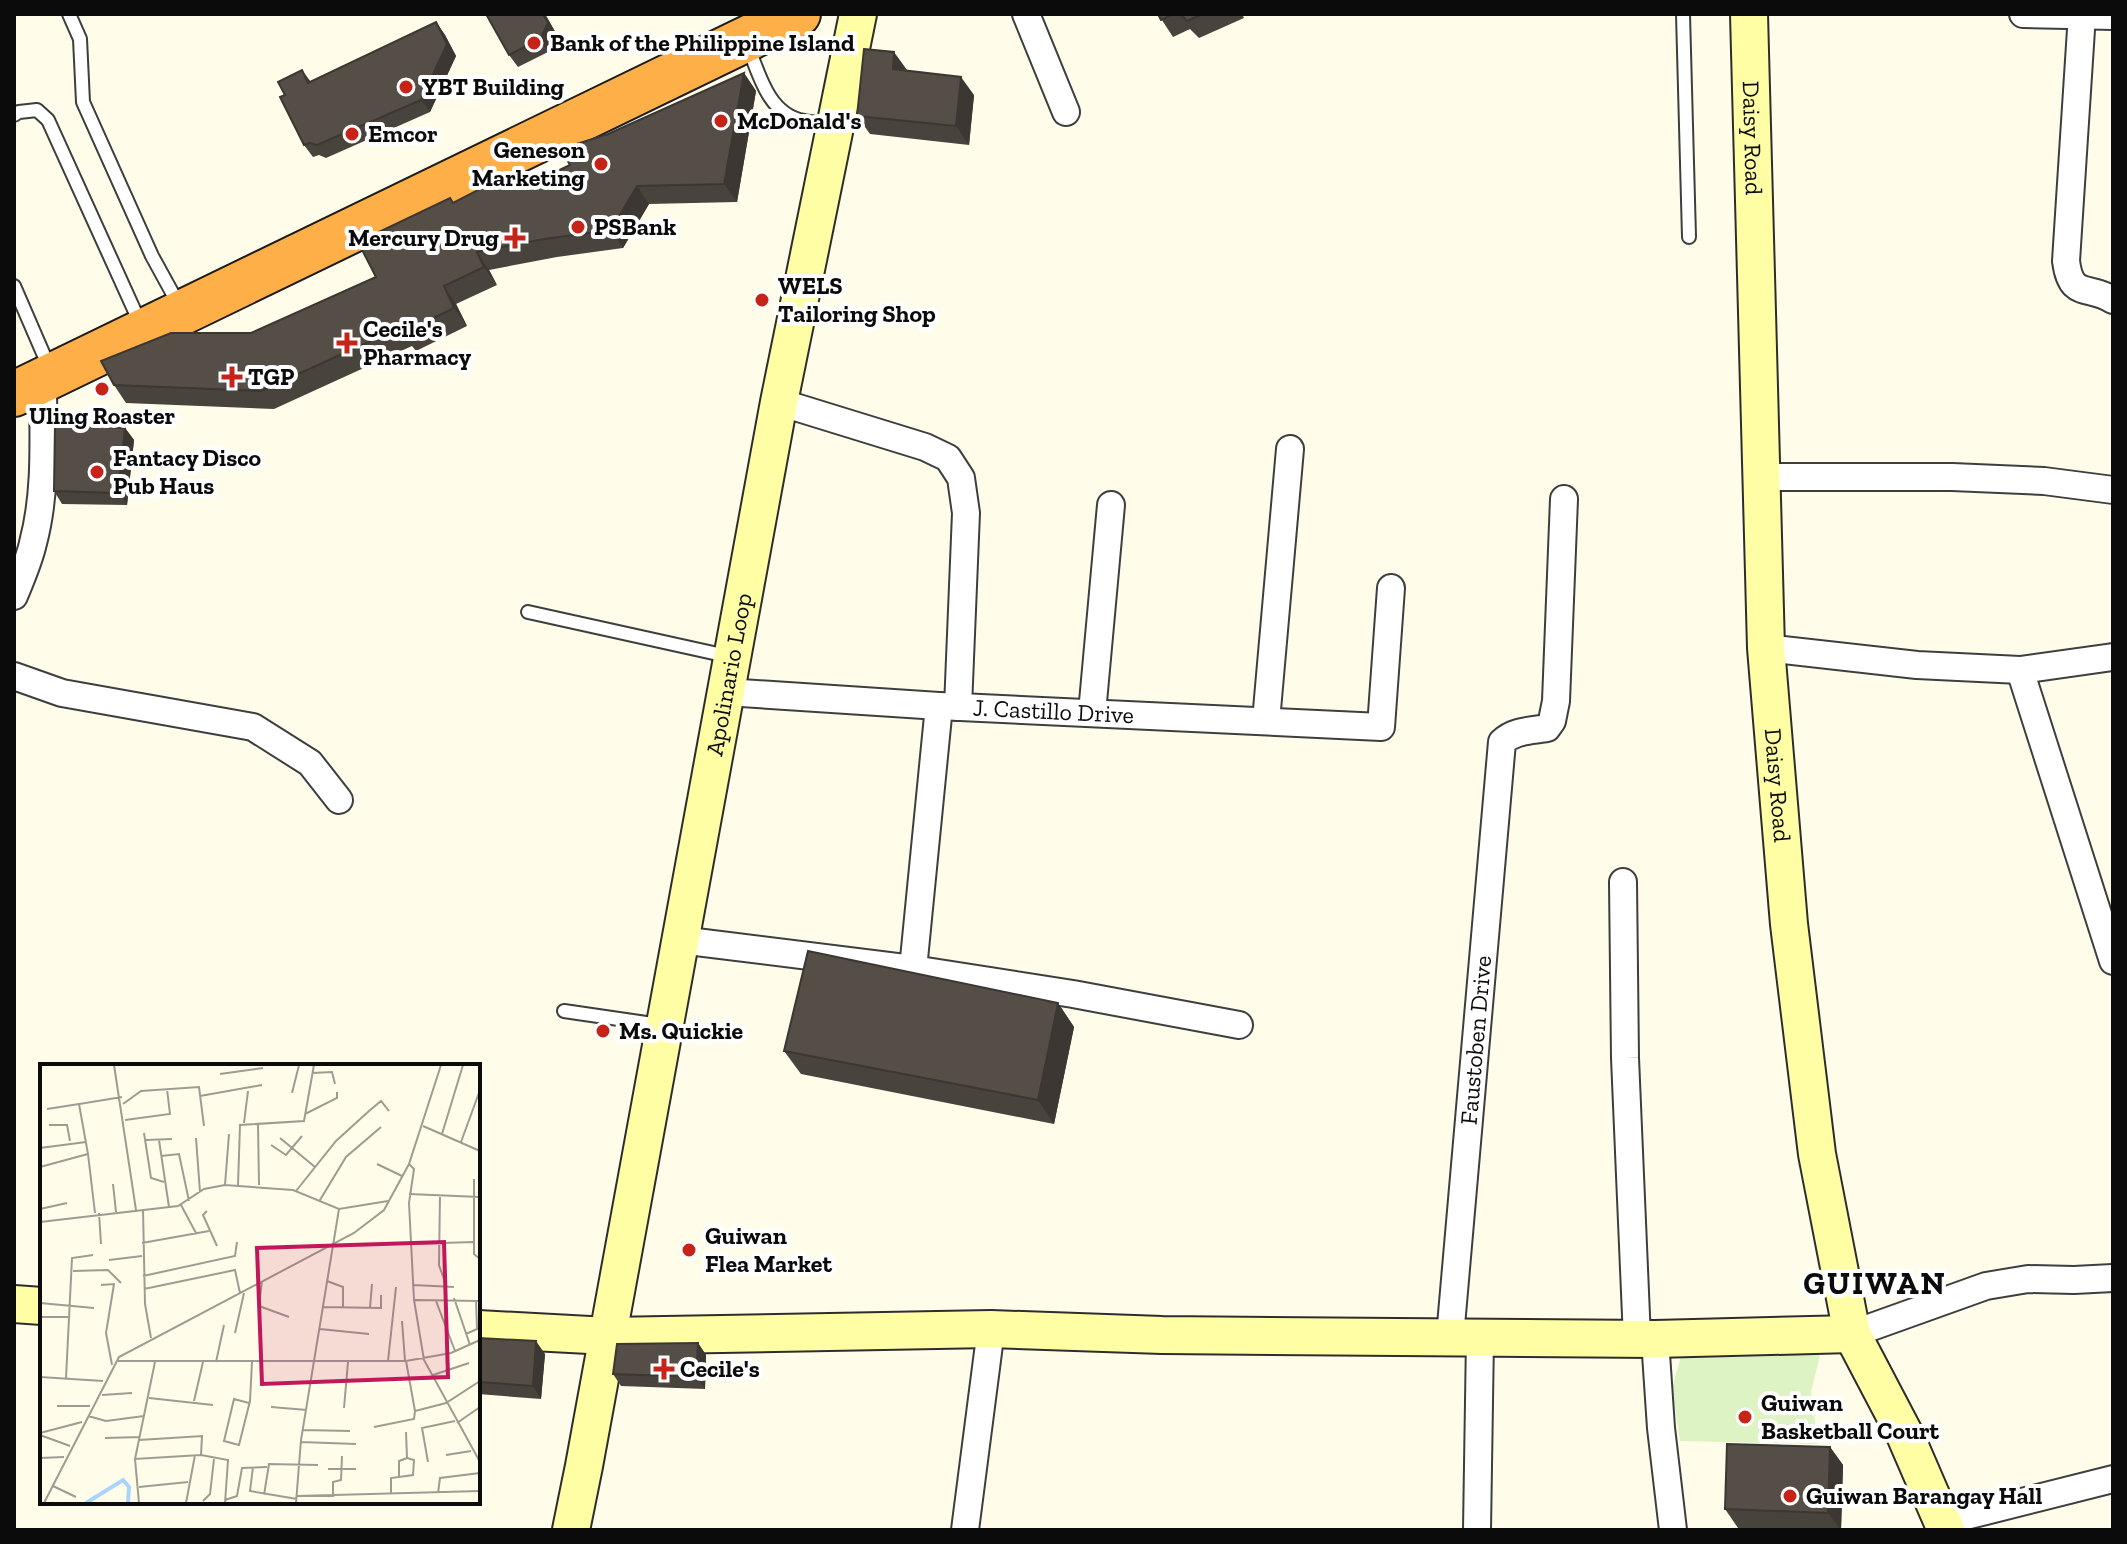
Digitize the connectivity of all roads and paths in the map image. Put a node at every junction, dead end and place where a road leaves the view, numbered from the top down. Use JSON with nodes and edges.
{"nodes":[{"id":1,"x":69,"y":14,"type":"edge"},
{"id":2,"x":798,"y":14,"type":"edge"},
{"id":3,"x":858,"y":14,"type":"edge"},
{"id":4,"x":1026,"y":14,"type":"edge"},
{"id":5,"x":1683,"y":14,"type":"edge"},
{"id":6,"x":1749,"y":14,"type":"edge"},
{"id":7,"x":2023,"y":14,"type":"edge"},
{"id":8,"x":2082,"y":15,"type":"edge"},
{"id":9,"x":2113,"y":16,"type":"edge"},
{"id":10,"x":745,"y":40,"type":"junction"},
{"id":11,"x":1066,"y":112,"type":"dead end"},
{"id":12,"x":14,"y":115,"type":"edge"},
{"id":13,"x":836,"y":124,"type":"junction"},
{"id":14,"x":1689,"y":237,"type":"dead end"},
{"id":15,"x":14,"y":286,"type":"edge"},
{"id":16,"x":2113,"y":300,"type":"edge"},
{"id":17,"x":184,"y":313,"type":"junction"},
{"id":18,"x":144,"y":332,"type":"junction"},
{"id":19,"x":36,"y":384,"type":"edge"},
{"id":20,"x":779,"y":402,"type":"junction"},
{"id":21,"x":1290,"y":449,"type":"dead end"},
{"id":22,"x":1761,"y":477,"type":"junction"},
{"id":23,"x":2113,"y":490,"type":"edge"},
{"id":24,"x":1564,"y":499,"type":"dead end"},
{"id":25,"x":1111,"y":505,"type":"dead end"},
{"id":26,"x":1391,"y":588,"type":"dead end"},
{"id":27,"x":14,"y":596,"type":"edge"},
{"id":28,"x":528,"y":612,"type":"dead end"},
{"id":29,"x":1766,"y":648,"type":"junction"},
{"id":30,"x":2113,"y":657,"type":"edge"},
{"id":31,"x":2020,"y":670,"type":"junction"},
{"id":32,"x":729,"y":675,"type":"junction"},
{"id":33,"x":14,"y":676,"type":"edge"},
{"id":34,"x":949,"y":706,"type":"junction"},
{"id":35,"x":1092,"y":713,"type":"junction"},
{"id":36,"x":1266,"y":721,"type":"junction"},
{"id":37,"x":339,"y":800,"type":"dead end"},
{"id":38,"x":1623,"y":882,"type":"dead end"},
{"id":39,"x":680,"y":940,"type":"junction"},
{"id":40,"x":2113,"y":961,"type":"edge"},
{"id":41,"x":913,"y":969,"type":"junction"},
{"id":42,"x":564,"y":1011,"type":"dead end"},
{"id":43,"x":1239,"y":1025,"type":"dead end"},
{"id":44,"x":664,"y":1026,"type":"junction"},
{"id":45,"x":2113,"y":1278,"type":"edge"},
{"id":46,"x":14,"y":1304,"type":"edge"},
{"id":47,"x":40,"y":1306,"type":"edge"},
{"id":48,"x":480,"y":1329,"type":"edge"},
{"id":49,"x":991,"y":1329,"type":"junction"},
{"id":50,"x":1852,"y":1334,"type":"junction"},
{"id":51,"x":608,"y":1336,"type":"junction"},
{"id":52,"x":1465,"y":1337,"type":"junction"},
{"id":53,"x":1646,"y":1339,"type":"junction"},
{"id":54,"x":2113,"y":1479,"type":"edge"},
{"id":55,"x":1944,"y":1526,"type":"edge"},
{"id":56,"x":571,"y":1530,"type":"edge"},
{"id":57,"x":965,"y":1530,"type":"edge"},
{"id":58,"x":1477,"y":1530,"type":"edge"},
{"id":59,"x":1673,"y":1530,"type":"edge"}],
"edges":[{"from":1,"to":17,"type":"lane"},
{"from":2,"to":10,"type":"highway"},
{"from":3,"to":13,"type":"street","name":"Apolinario Loop"},
{"from":4,"to":11,"type":"street"},
{"from":5,"to":14,"type":"lane"},
{"from":6,"to":22,"type":"street","name":"Daisy Road"},
{"from":7,"to":8,"type":"street"},
{"from":8,"to":9,"type":"street"},
{"from":8,"to":16,"type":"street"},
{"from":10,"to":13,"type":"lane"},
{"from":10,"to":17,"type":"highway"},
{"from":12,"to":18,"type":"lane"},
{"from":13,"to":20,"type":"street","name":"Apolinario Loop"},
{"from":15,"to":19,"type":"lane"},
{"from":17,"to":18,"type":"highway"},
{"from":18,"to":19,"type":"highway"},
{"from":19,"to":27,"type":"street"},
{"from":20,"to":32,"type":"street","name":"Apolinario Loop"},
{"from":20,"to":34,"type":"street"},
{"from":21,"to":36,"type":"street"},
{"from":22,"to":23,"type":"street"},
{"from":22,"to":29,"type":"street","name":"Daisy Road"},
{"from":24,"to":52,"type":"street","name":"Faustoben Drive"},
{"from":25,"to":35,"type":"street"},
{"from":26,"to":36,"type":"street","name":"J. Castillo Drive"},
{"from":28,"to":32,"type":"lane"},
{"from":29,"to":31,"type":"street"},
{"from":29,"to":50,"type":"street","name":"Daisy Road"},
{"from":30,"to":31,"type":"street"},
{"from":31,"to":40,"type":"street"},
{"from":32,"to":34,"type":"street","name":"J. Castillo Drive"},
{"from":32,"to":39,"type":"street","name":"Apolinario Loop"},
{"from":33,"to":37,"type":"street"},
{"from":34,"to":35,"type":"street","name":"J. Castillo Drive"},
{"from":34,"to":41,"type":"street"},
{"from":35,"to":36,"type":"street","name":"J. Castillo Drive"},
{"from":38,"to":53,"type":"street"},
{"from":39,"to":41,"type":"street"},
{"from":39,"to":44,"type":"street","name":"Apolinario Loop"},
{"from":41,"to":43,"type":"street"},
{"from":42,"to":44,"type":"lane"},
{"from":44,"to":51,"type":"street","name":"Apolinario Loop"},
{"from":45,"to":50,"type":"street"},
{"from":46,"to":47,"type":"street"},
{"from":48,"to":51,"type":"street"},
{"from":49,"to":51,"type":"street"},
{"from":49,"to":52,"type":"street"},
{"from":49,"to":57,"type":"street"},
{"from":50,"to":53,"type":"street"},
{"from":50,"to":55,"type":"street","name":"Daisy Road"},
{"from":51,"to":56,"type":"street","name":"Apolinario Loop"},
{"from":52,"to":53,"type":"street"},
{"from":52,"to":58,"type":"street","name":"Faustoben Drive"},
{"from":53,"to":59,"type":"street"},
{"from":54,"to":55,"type":"street"}]}
